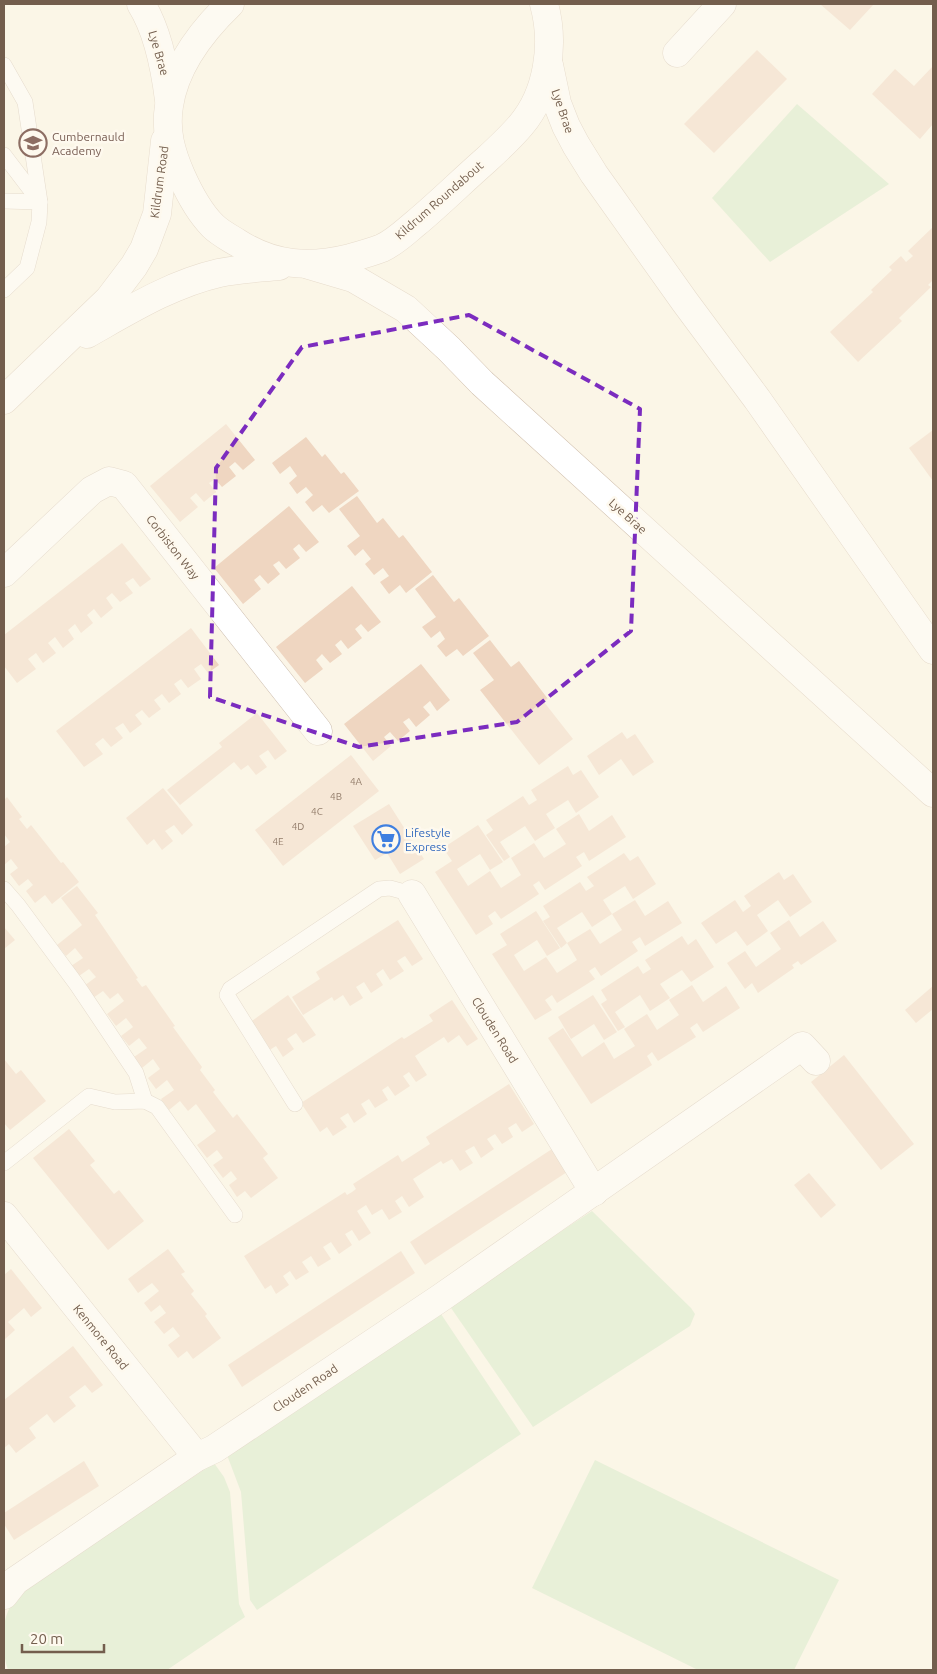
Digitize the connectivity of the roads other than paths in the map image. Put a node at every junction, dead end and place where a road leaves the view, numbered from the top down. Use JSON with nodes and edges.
{"nodes":[{"id":1,"x":141,"y":4,"type":"edge"},
{"id":2,"x":230,"y":4,"type":"edge"},
{"id":3,"x":544,"y":4,"type":"edge"},
{"id":4,"x":553,"y":4,"type":"edge"},
{"id":5,"x":722,"y":4,"type":"edge"},
{"id":6,"x":677,"y":53,"type":"dead end"},
{"id":7,"x":548,"y":56,"type":"junction"},
{"id":8,"x":4,"y":65,"type":"edge"},
{"id":9,"x":168,"y":113,"type":"junction"},
{"id":10,"x":4,"y":155,"type":"edge"},
{"id":11,"x":4,"y":201,"type":"edge"},
{"id":12,"x":40,"y":202,"type":"junction"},
{"id":13,"x":304,"y":264,"type":"junction"},
{"id":14,"x":4,"y":290,"type":"edge"},
{"id":15,"x":51,"y":355,"type":"junction"},
{"id":16,"x":4,"y":400,"type":"edge"},
{"id":17,"x":4,"y":573,"type":"edge"},
{"id":18,"x":933,"y":650,"type":"edge"},
{"id":19,"x":318,"y":730,"type":"dead end"},
{"id":20,"x":933,"y":793,"type":"edge"},
{"id":21,"x":4,"y":889,"type":"edge"},
{"id":22,"x":412,"y":894,"type":"joint"},
{"id":23,"x":816,"y":1061,"type":"dead end"},
{"id":24,"x":145,"y":1101,"type":"junction"},
{"id":25,"x":295,"y":1104,"type":"dead end"},
{"id":26,"x":4,"y":1163,"type":"edge"},
{"id":27,"x":594,"y":1192,"type":"junction"},
{"id":28,"x":235,"y":1215,"type":"dead end"},
{"id":29,"x":4,"y":1216,"type":"edge"},
{"id":30,"x":197,"y":1457,"type":"junction"},
{"id":31,"x":8,"y":1581,"type":"edge"}],
"edges":[{"from":1,"to":9,"type":"street","name":"Lye Brae"},
{"from":2,"to":9,"type":"street","name":"Kildrum Roundabout"},
{"from":3,"to":7,"type":"street","name":"Kildrum Roundabout"},
{"from":4,"to":7,"type":"street"},
{"from":5,"to":6,"type":"street"},
{"from":7,"to":13,"type":"street","name":"Kildrum Roundabout"},
{"from":7,"to":18,"type":"street","name":"Lye Brae"},
{"from":8,"to":12,"type":"lane"},
{"from":9,"to":13,"type":"street","name":"Kildrum Roundabout"},
{"from":9,"to":15,"type":"street","name":"Kildrum Road"},
{"from":10,"to":12,"type":"lane"},
{"from":11,"to":12,"type":"lane"},
{"from":12,"to":14,"type":"lane"},
{"from":13,"to":15,"type":"street","name":"Kildrum Road"},
{"from":13,"to":20,"type":"street","name":"Lye Brae"},
{"from":15,"to":16,"type":"street","name":"Kildrum Road"},
{"from":17,"to":19,"type":"street","name":"Corbiston Way"},
{"from":21,"to":24,"type":"lane"},
{"from":22,"to":25,"type":"lane"},
{"from":22,"to":27,"type":"street","name":"Clouden Road"},
{"from":23,"to":27,"type":"street","name":"Clouden Road"},
{"from":24,"to":26,"type":"lane"},
{"from":24,"to":28,"type":"lane"},
{"from":27,"to":30,"type":"street","name":"Clouden Road"},
{"from":29,"to":30,"type":"street","name":"Kenmore Road"},
{"from":30,"to":31,"type":"street","name":"Clouden Road"}]}
